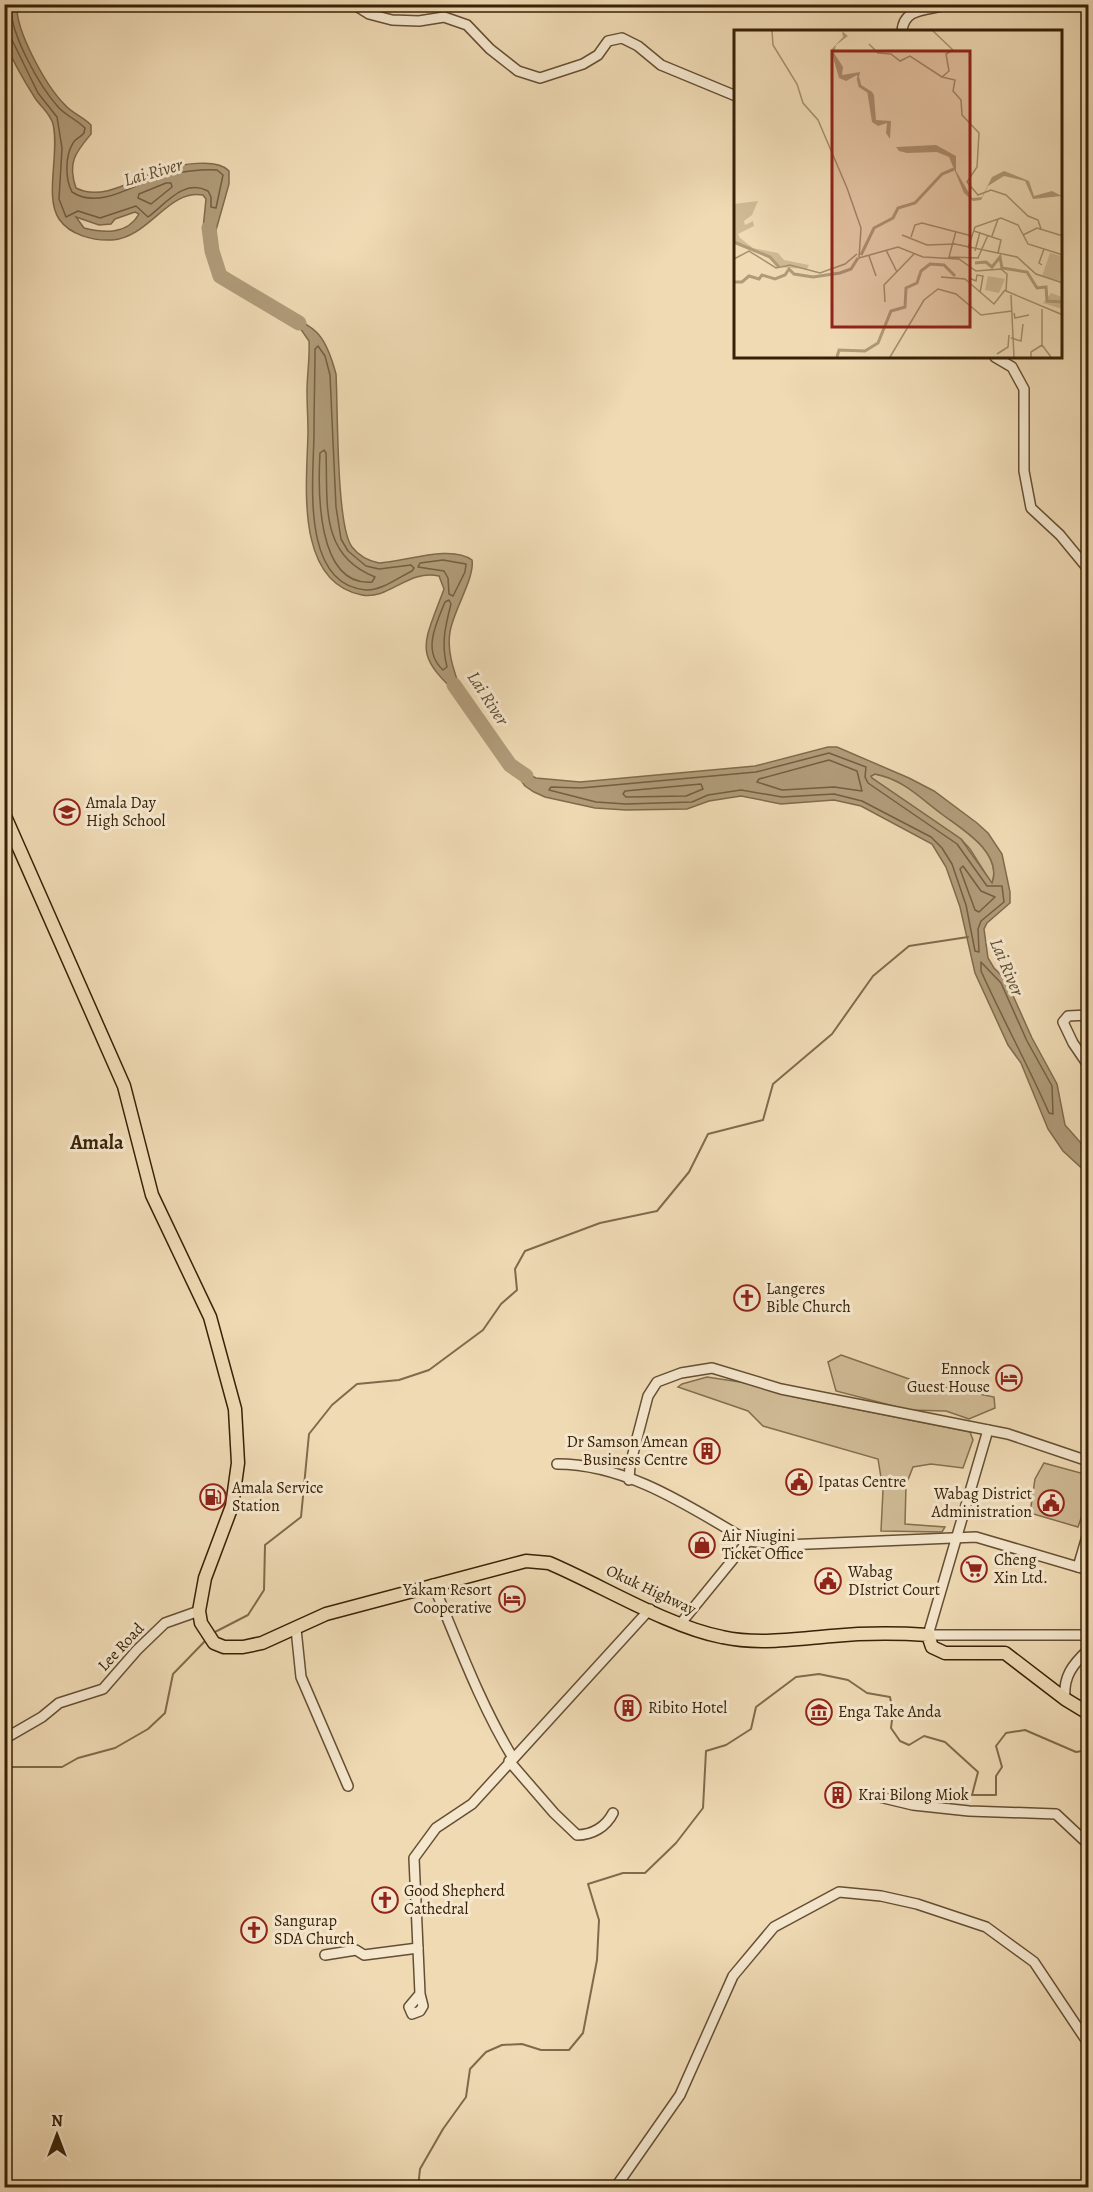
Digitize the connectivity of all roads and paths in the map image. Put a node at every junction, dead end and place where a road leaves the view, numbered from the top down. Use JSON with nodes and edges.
{"nodes":[{"id":1,"x":353,"y":4,"type":"edge"},
{"id":2,"x":949,"y":4,"type":"edge"},
{"id":3,"x":902,"y":30,"type":"edge"},
{"id":4,"x":734,"y":95,"type":"edge"},
{"id":5,"x":997,"y":358,"type":"edge"},
{"id":6,"x":1089,"y":569,"type":"edge"},
{"id":7,"x":4,"y":813,"type":"edge"},
{"id":8,"x":1089,"y":1015,"type":"edge"},
{"id":9,"x":1089,"y":1065,"type":"edge"},
{"id":10,"x":988,"y":1430,"type":"junction"},
{"id":11,"x":1089,"y":1461,"type":"edge"},
{"id":12,"x":557,"y":1464,"type":"dead end"},
{"id":13,"x":629,"y":1480,"type":"junction"},
{"id":14,"x":1089,"y":1533,"type":"edge"},
{"id":15,"x":955,"y":1539,"type":"junction"},
{"id":16,"x":748,"y":1541,"type":"junction"},
{"id":17,"x":1078,"y":1567,"type":"junction"},
{"id":18,"x":1089,"y":1570,"type":"edge"},
{"id":19,"x":434,"y":1584,"type":"junction"},
{"id":20,"x":650,"y":1609,"type":"junction"},
{"id":21,"x":200,"y":1617,"type":"junction"},
{"id":22,"x":681,"y":1623,"type":"junction"},
{"id":23,"x":296,"y":1629,"type":"junction"},
{"id":24,"x":928,"y":1635,"type":"junction"},
{"id":25,"x":1089,"y":1635,"type":"edge"},
{"id":26,"x":1089,"y":1650,"type":"edge"},
{"id":27,"x":1065,"y":1699,"type":"junction"},
{"id":28,"x":1089,"y":1713,"type":"edge"},
{"id":29,"x":4,"y":1738,"type":"edge"},
{"id":30,"x":511,"y":1759,"type":"junction"},
{"id":31,"x":348,"y":1785,"type":"dead end"},
{"id":32,"x":867,"y":1794,"type":"dead end"},
{"id":33,"x":613,"y":1813,"type":"dead end"},
{"id":34,"x":1089,"y":1844,"type":"edge"},
{"id":35,"x":418,"y":1948,"type":"junction"},
{"id":36,"x":324,"y":1955,"type":"dead end"},
{"id":37,"x":420,"y":1994,"type":"dead end"},
{"id":38,"x":1089,"y":2043,"type":"edge"},
{"id":39,"x":615,"y":2187,"type":"edge"}],
"edges":[{"from":1,"to":4,"type":"street"},
{"from":2,"to":3,"type":"street"},
{"from":5,"to":6,"type":"street"},
{"from":7,"to":21,"type":"main road"},
{"from":8,"to":9,"type":"street"},
{"from":10,"to":11,"type":"street"},
{"from":10,"to":13,"type":"street"},
{"from":10,"to":15,"type":"street"},
{"from":12,"to":13,"type":"street"},
{"from":13,"to":16,"type":"street"},
{"from":14,"to":17,"type":"street"},
{"from":15,"to":16,"type":"street"},
{"from":15,"to":17,"type":"street"},
{"from":15,"to":24,"type":"street"},
{"from":16,"to":22,"type":"street"},
{"from":17,"to":18,"type":"street"},
{"from":19,"to":20,"type":"main road","name":"Okuk Highway"},
{"from":19,"to":23,"type":"main road","name":"Okuk Highway"},
{"from":19,"to":30,"type":"street"},
{"from":20,"to":22,"type":"main road","name":"Okuk Highway"},
{"from":20,"to":30,"type":"street"},
{"from":21,"to":23,"type":"main road","name":"Okuk Highway"},
{"from":21,"to":29,"type":"street","name":"Lee Road"},
{"from":22,"to":24,"type":"main road","name":"Okuk Highway"},
{"from":23,"to":31,"type":"street"},
{"from":24,"to":25,"type":"street"},
{"from":24,"to":27,"type":"main road"},
{"from":26,"to":27,"type":"street"},
{"from":27,"to":28,"type":"main road"},
{"from":30,"to":33,"type":"street"},
{"from":30,"to":35,"type":"street"},
{"from":32,"to":34,"type":"street"},
{"from":35,"to":36,"type":"street"},
{"from":35,"to":37,"type":"street"},
{"from":38,"to":39,"type":"street"}]}
